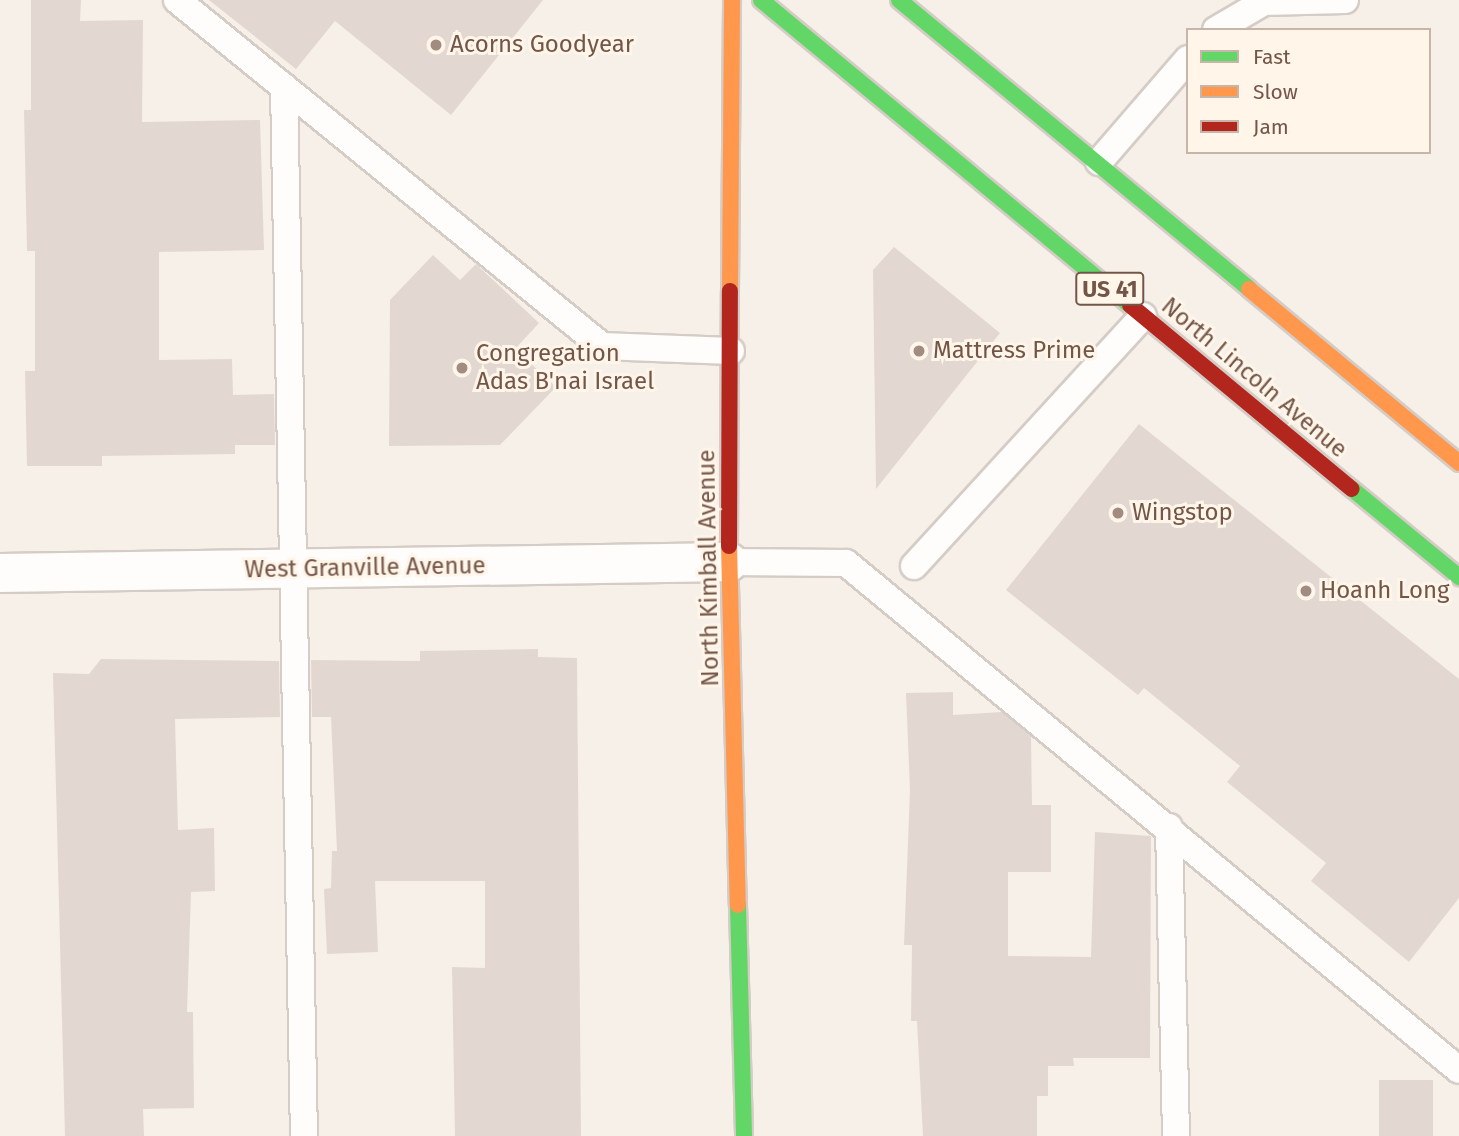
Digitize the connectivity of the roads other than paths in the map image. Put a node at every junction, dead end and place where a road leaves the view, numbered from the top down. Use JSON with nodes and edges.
{"nodes":[{"id":1,"x":177,"y":0,"type":"edge"},
{"id":2,"x":732,"y":0,"type":"edge"},
{"id":3,"x":761,"y":0,"type":"edge"},
{"id":4,"x":899,"y":0,"type":"edge"},
{"id":5,"x":1345,"y":0,"type":"edge"},
{"id":6,"x":1295,"y":1,"type":"edge"},
{"id":7,"x":1219,"y":28,"type":"edge"},
{"id":8,"x":1186,"y":61,"type":"edge"},
{"id":9,"x":284,"y":87,"type":"junction"},
{"id":10,"x":1099,"y":162,"type":"junction"},
{"id":11,"x":1143,"y":316,"type":"junction"},
{"id":12,"x":731,"y":351,"type":"junction"},
{"id":13,"x":1459,"y":463,"type":"edge"},
{"id":14,"x":729,"y":562,"type":"junction"},
{"id":15,"x":914,"y":566,"type":"dead end"},
{"id":16,"x":291,"y":569,"type":"junction"},
{"id":17,"x":0,"y":573,"type":"edge"},
{"id":18,"x":1459,"y":577,"type":"edge"},
{"id":19,"x":1169,"y":827,"type":"junction"},
{"id":20,"x":1459,"y":1070,"type":"edge"},
{"id":21,"x":304,"y":1136,"type":"edge"},
{"id":22,"x":744,"y":1136,"type":"edge"},
{"id":23,"x":1176,"y":1136,"type":"edge"}],
"edges":[{"from":1,"to":9,"type":"lane"},
{"from":2,"to":12,"type":"main road","name":"North Kimball Avenue"},
{"from":3,"to":11,"type":"main road","name":"North Lincoln Avenue","number":"US 41"},
{"from":4,"to":10,"type":"main road"},
{"from":5,"to":6,"type":"lane"},
{"from":6,"to":7,"type":"lane"},
{"from":8,"to":10,"type":"lane"},
{"from":9,"to":12,"type":"lane"},
{"from":9,"to":16,"type":"lane"},
{"from":10,"to":13,"type":"main road"},
{"from":11,"to":15,"type":"lane"},
{"from":11,"to":18,"type":"main road","name":"North Lincoln Avenue","number":"US 41"},
{"from":12,"to":14,"type":"main road","name":"North Kimball Avenue"},
{"from":14,"to":16,"type":"street","name":"West Granville Avenue"},
{"from":14,"to":19,"type":"lane"},
{"from":14,"to":22,"type":"main road","name":"North Kimball Avenue"},
{"from":16,"to":17,"type":"street","name":"West Granville Avenue"},
{"from":16,"to":21,"type":"lane"},
{"from":19,"to":20,"type":"lane"},
{"from":19,"to":23,"type":"lane"}]}
